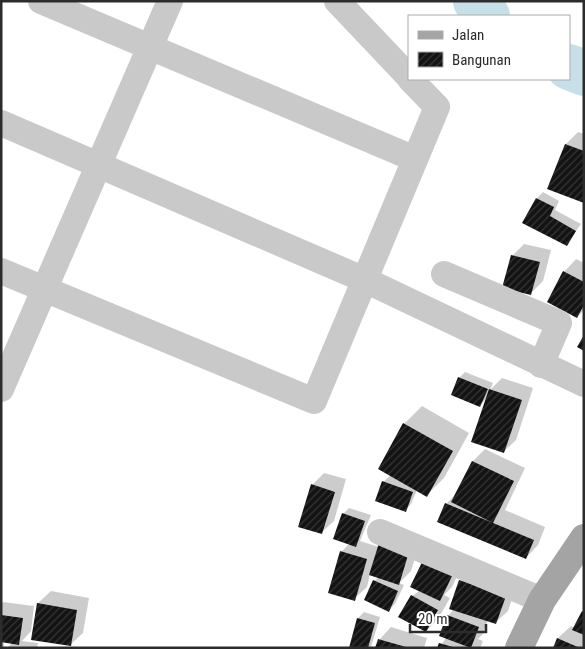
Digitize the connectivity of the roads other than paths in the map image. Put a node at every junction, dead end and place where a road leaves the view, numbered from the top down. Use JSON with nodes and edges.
{"nodes":[{"id":1,"x":41,"y":1,"type":"edge"},
{"id":2,"x":170,"y":1,"type":"edge"},
{"id":3,"x":337,"y":1,"type":"edge"},
{"id":4,"x":150,"y":47,"type":"junction"},
{"id":5,"x":408,"y":76,"type":"edge"},
{"id":6,"x":412,"y":80,"type":"edge"},
{"id":7,"x":1,"y":123,"type":"edge"},
{"id":8,"x":415,"y":159,"type":"junction"},
{"id":9,"x":100,"y":164,"type":"junction"},
{"id":10,"x":1,"y":270,"type":"edge"},
{"id":11,"x":444,"y":274,"type":"dead end"},
{"id":12,"x":365,"y":280,"type":"junction"},
{"id":13,"x":46,"y":289,"type":"junction"},
{"id":14,"x":542,"y":365,"type":"junction"},
{"id":15,"x":584,"y":384,"type":"edge"},
{"id":16,"x":1,"y":389,"type":"edge"},
{"id":17,"x":380,"y":532,"type":"dead end"},
{"id":18,"x":584,"y":538,"type":"edge"},
{"id":19,"x":542,"y":600,"type":"junction"},
{"id":20,"x":519,"y":648,"type":"edge"}],
"edges":[{"from":1,"to":4,"type":"street"},
{"from":2,"to":4,"type":"street"},
{"from":3,"to":5,"type":"street"},
{"from":4,"to":8,"type":"street"},
{"from":4,"to":9,"type":"street"},
{"from":6,"to":8,"type":"street"},
{"from":7,"to":9,"type":"street"},
{"from":8,"to":12,"type":"street"},
{"from":9,"to":12,"type":"street"},
{"from":9,"to":13,"type":"street"},
{"from":10,"to":13,"type":"street"},
{"from":11,"to":14,"type":"street"},
{"from":12,"to":13,"type":"street"},
{"from":12,"to":14,"type":"street"},
{"from":13,"to":16,"type":"street"},
{"from":14,"to":15,"type":"street"},
{"from":17,"to":19,"type":"street"},
{"from":18,"to":19,"type":"main road"},
{"from":19,"to":20,"type":"main road"}]}
